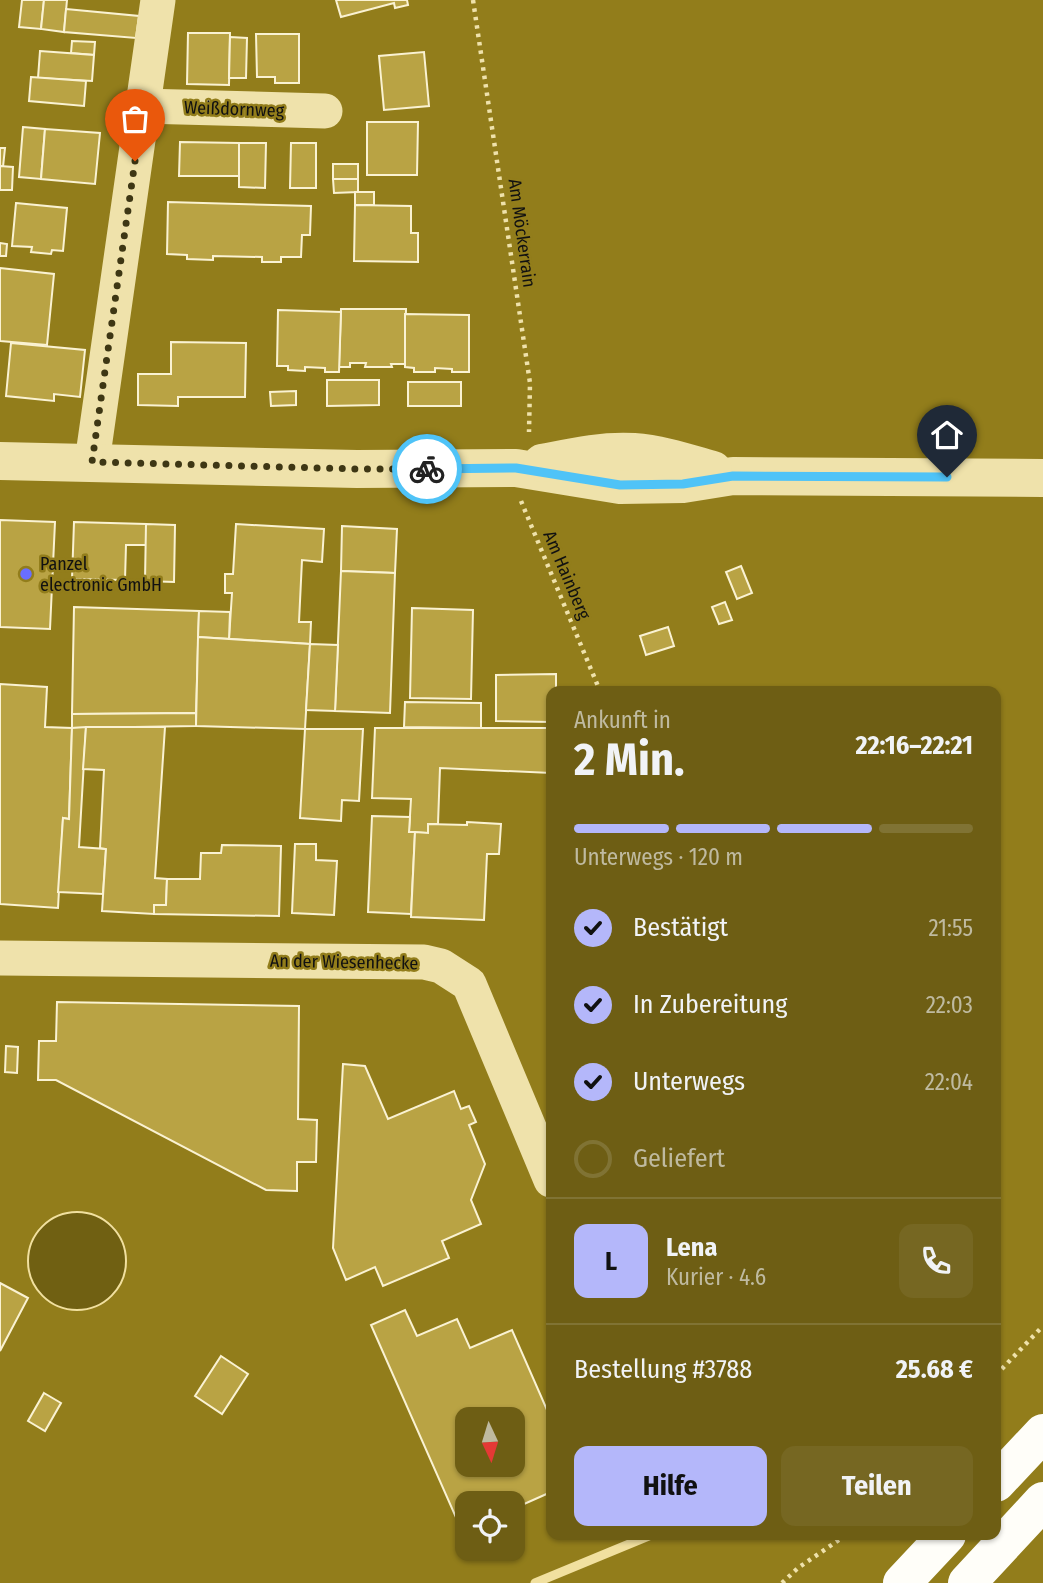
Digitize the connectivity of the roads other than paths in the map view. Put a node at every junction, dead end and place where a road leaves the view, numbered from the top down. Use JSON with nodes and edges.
{"nodes":[{"id":1,"x":158,"y":0,"type":"edge"},
{"id":2,"x":142,"y":106,"type":"junction"},
{"id":3,"x":325,"y":111,"type":"dead end"},
{"id":4,"x":0,"y":461,"type":"edge"},
{"id":5,"x":92,"y":462,"type":"junction"},
{"id":6,"x":1043,"y":478,"type":"edge"},
{"id":7,"x":0,"y":958,"type":"edge"},
{"id":8,"x":546,"y":1169,"type":"edge"},
{"id":9,"x":1043,"y":1433,"type":"edge"},
{"id":10,"x":1001,"y":1478,"type":"edge"},
{"id":11,"x":1043,"y":1501,"type":"edge"},
{"id":12,"x":942,"y":1540,"type":"edge"},
{"id":13,"x":902,"y":1583,"type":"edge"},
{"id":14,"x":967,"y":1583,"type":"edge"}],
"edges":[{"from":1,"to":2,"type":"street"},
{"from":2,"to":3,"type":"street","name":"Weißdornweg"},
{"from":2,"to":5,"type":"street"},
{"from":4,"to":5,"type":"street"},
{"from":5,"to":6,"type":"street"},
{"from":7,"to":8,"type":"street","name":"An der Wiesenhecke"},
{"from":9,"to":10,"type":"highway"},
{"from":11,"to":14,"type":"highway"},
{"from":12,"to":13,"type":"highway"}]}
